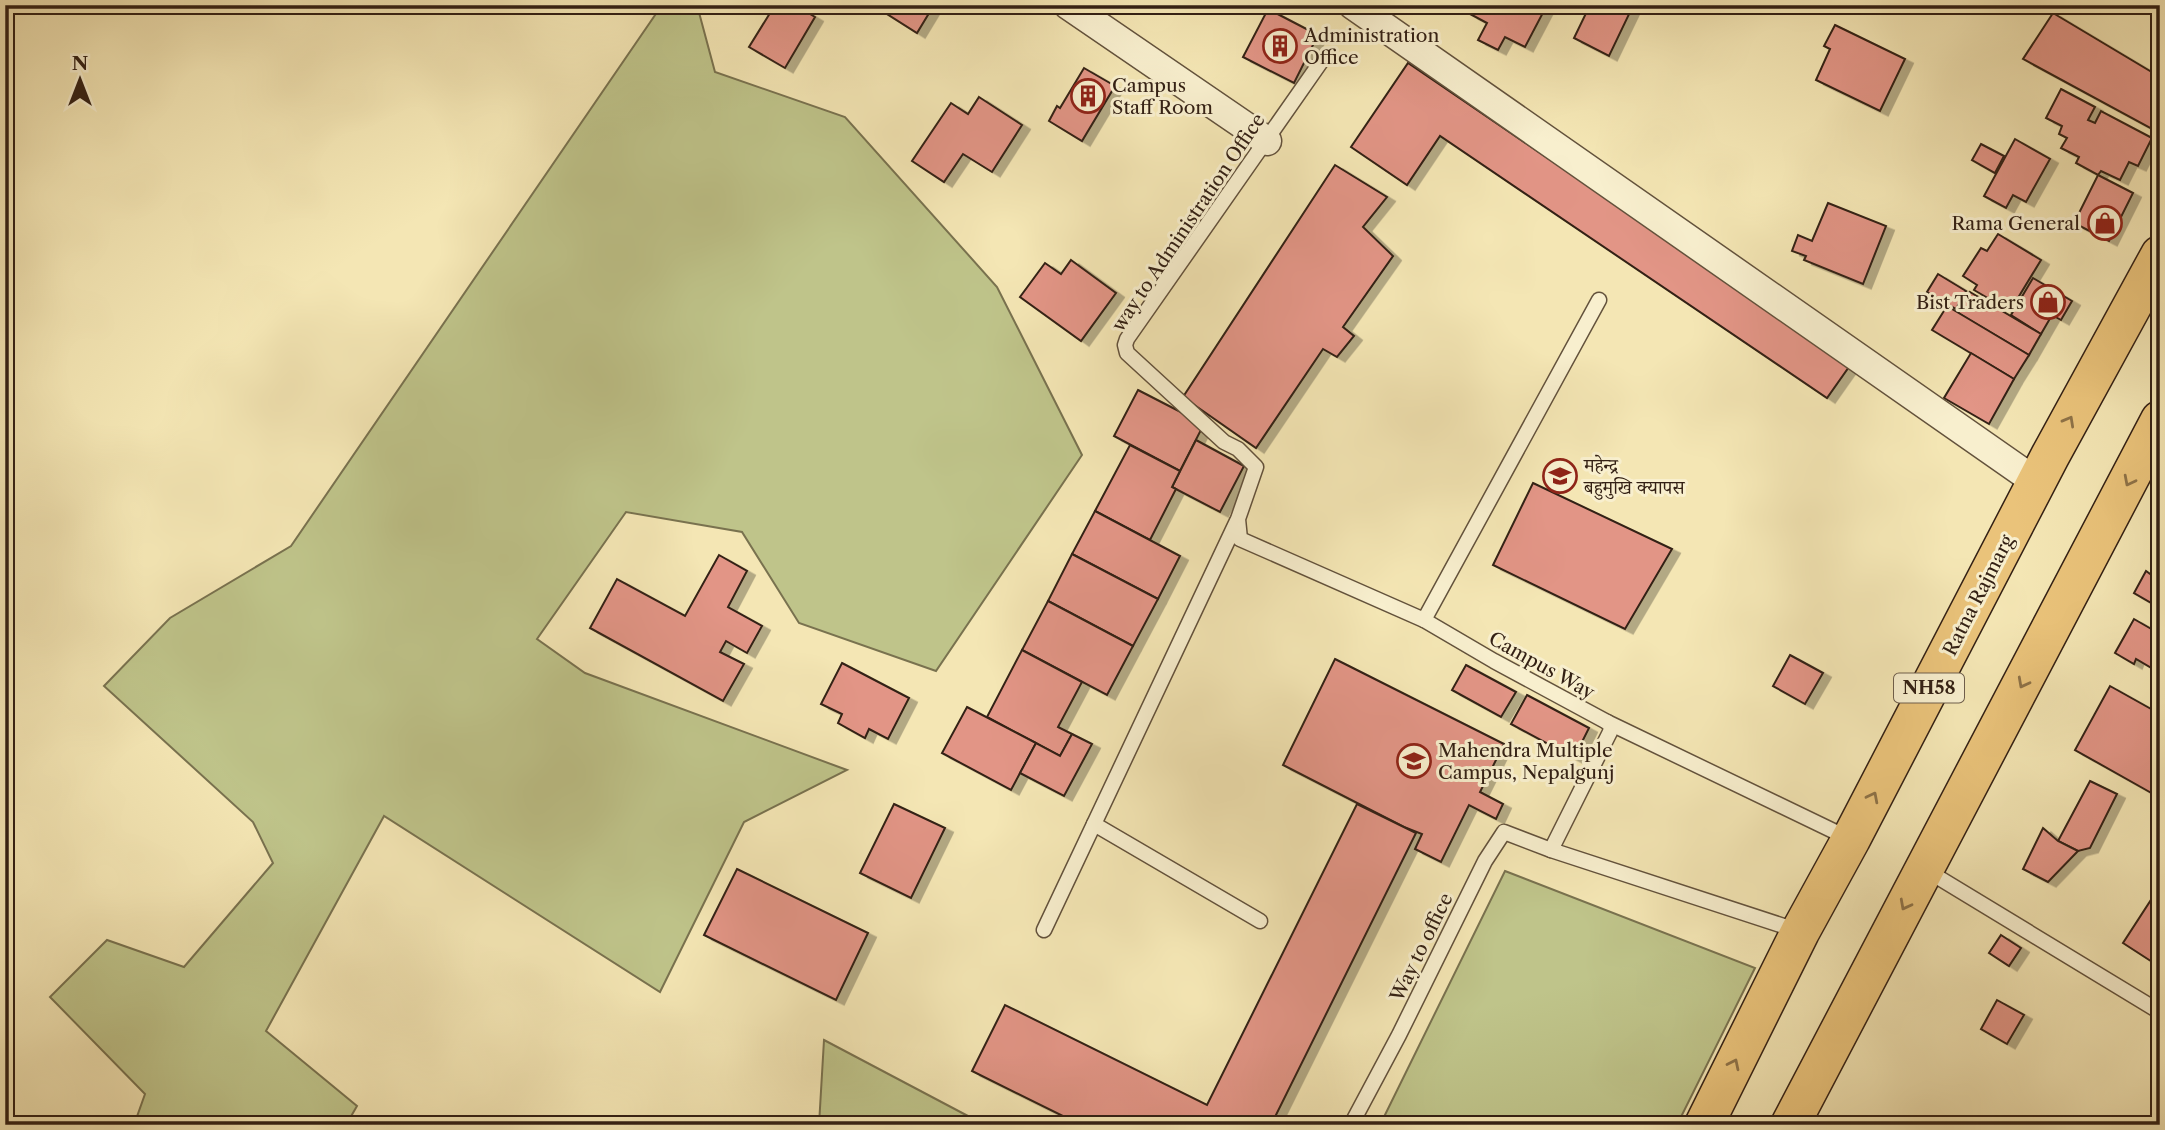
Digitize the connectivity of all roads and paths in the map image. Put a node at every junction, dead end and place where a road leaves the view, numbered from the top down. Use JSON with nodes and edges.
{"nodes":[{"id":1,"x":1068,"y":5,"type":"edge"},
{"id":2,"x":1353,"y":5,"type":"edge"},
{"id":3,"x":1325,"y":56,"type":"dead end"},
{"id":4,"x":1267,"y":141,"type":"junction"},
{"id":5,"x":2160,"y":255,"type":"edge"},
{"id":6,"x":1599,"y":300,"type":"dead end"},
{"id":7,"x":2160,"y":420,"type":"edge"},
{"id":8,"x":2050,"y":456,"type":"junction"},
{"id":9,"x":1238,"y":519,"type":"junction"},
{"id":10,"x":1424,"y":620,"type":"junction"},
{"id":11,"x":1607,"y":722,"type":"junction"},
{"id":12,"x":1094,"y":824,"type":"junction"},
{"id":13,"x":1851,"y":839,"type":"junction"},
{"id":14,"x":1551,"y":850,"type":"junction"},
{"id":15,"x":1924,"y":869,"type":"junction"},
{"id":16,"x":1260,"y":921,"type":"dead end"},
{"id":17,"x":1044,"y":930,"type":"dead end"},
{"id":18,"x":1800,"y":932,"type":"junction"},
{"id":19,"x":2160,"y":1012,"type":"edge"},
{"id":20,"x":1351,"y":1125,"type":"edge"},
{"id":21,"x":1704,"y":1125,"type":"edge"},
{"id":22,"x":1790,"y":1125,"type":"edge"}],
"edges":[{"from":1,"to":4,"type":"street"},
{"from":2,"to":8,"type":"street"},
{"from":3,"to":4,"type":"lane","name":"way to Administration Office"},
{"from":4,"to":9,"type":"lane","name":"way to Administration Office"},
{"from":8,"to":5,"type":"highway","name":"Ratna Rajmarg","number":"NH58","one_way":true},
{"from":6,"to":10,"type":"lane"},
{"from":7,"to":15,"type":"highway","one_way":true},
{"from":13,"to":8,"type":"highway","name":"Ratna Rajmarg","number":"NH58","one_way":true},
{"from":9,"to":10,"type":"lane"},
{"from":9,"to":12,"type":"lane"},
{"from":10,"to":11,"type":"lane","name":"Campus Way"},
{"from":11,"to":13,"type":"lane"},
{"from":11,"to":14,"type":"lane","name":"Campus Way"},
{"from":12,"to":16,"type":"lane"},
{"from":12,"to":17,"type":"lane"},
{"from":13,"to":18,"type":"highway","name":"Ratna Rajmarg","number":"NH58"},
{"from":14,"to":18,"type":"lane"},
{"from":14,"to":20,"type":"lane","name":"Way to office"},
{"from":15,"to":19,"type":"lane"},
{"from":15,"to":22,"type":"highway","one_way":true},
{"from":21,"to":18,"type":"highway","name":"Ratna Rajmarg","number":"NH58","one_way":true}]}
